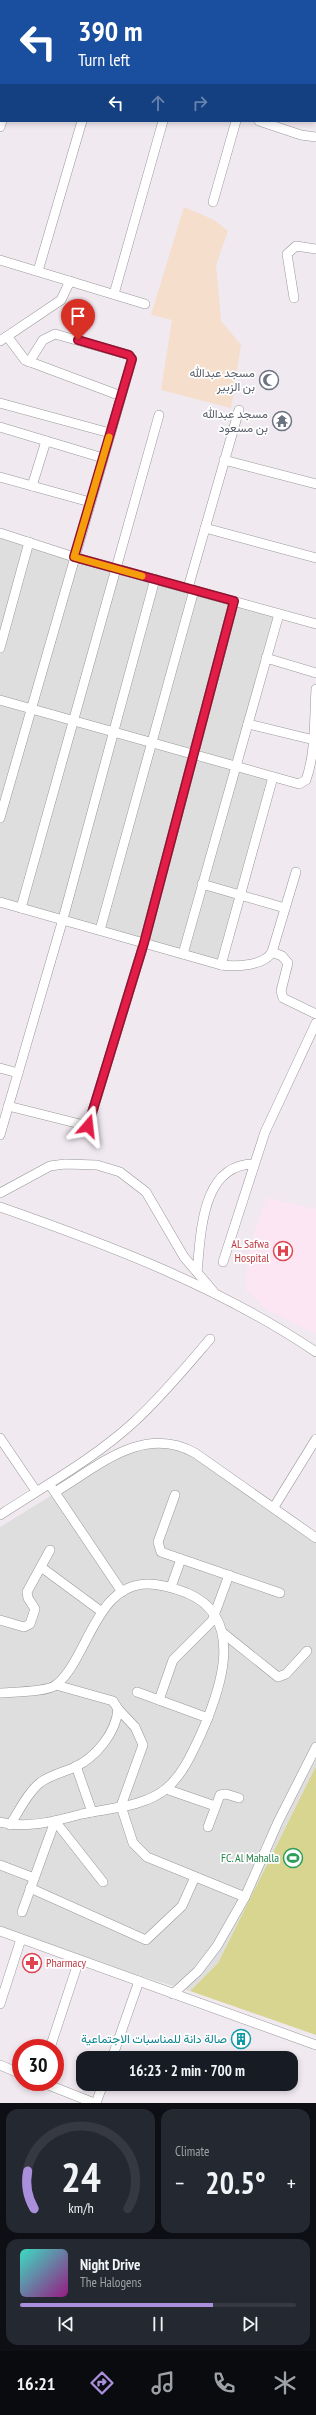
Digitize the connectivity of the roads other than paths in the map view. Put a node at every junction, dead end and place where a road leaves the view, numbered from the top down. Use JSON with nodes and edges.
{"nodes":[{"id":1,"x":82,"y":122,"type":"edge"},
{"id":2,"x":163,"y":122,"type":"edge"},
{"id":3,"x":236,"y":122,"type":"edge"},
{"id":4,"x":262,"y":122,"type":"edge"},
{"id":5,"x":316,"y":137,"type":"edge"},
{"id":6,"x":213,"y":202,"type":"dead end"},
{"id":7,"x":316,"y":249,"type":"edge"},
{"id":8,"x":0,"y":260,"type":"edge"},
{"id":9,"x":38,"y":271,"type":"junction"},
{"id":10,"x":70,"y":281,"type":"junction"},
{"id":11,"x":114,"y":294,"type":"junction"},
{"id":12,"x":294,"y":298,"type":"dead end"},
{"id":13,"x":145,"y":304,"type":"dead end"},
{"id":14,"x":4,"y":339,"type":"edge"},
{"id":15,"x":29,"y":362,"type":"junction"},
{"id":16,"x":121,"y":396,"type":"junction"},
{"id":17,"x":0,"y":402,"type":"edge"},
{"id":18,"x":240,"y":410,"type":"dead end"},
{"id":19,"x":159,"y":415,"type":"dead end"},
{"id":20,"x":0,"y":427,"type":"edge"},
{"id":21,"x":110,"y":433,"type":"junction"},
{"id":22,"x":46,"y":441,"type":"junction"},
{"id":23,"x":103,"y":458,"type":"junction"},
{"id":24,"x":224,"y":460,"type":"junction"},
{"id":25,"x":0,"y":477,"type":"edge"},
{"id":26,"x":316,"y":484,"type":"edge"},
{"id":27,"x":32,"y":486,"type":"junction"},
{"id":28,"x":90,"y":502,"type":"junction"},
{"id":29,"x":205,"y":528,"type":"junction"},
{"id":30,"x":0,"y":533,"type":"edge"},
{"id":31,"x":29,"y":542,"type":"junction"},
{"id":32,"x":74,"y":557,"type":"junction"},
{"id":33,"x":316,"y":558,"type":"edge"},
{"id":34,"x":116,"y":568,"type":"junction"},
{"id":35,"x":155,"y":579,"type":"junction"},
{"id":36,"x":191,"y":589,"type":"junction"},
{"id":37,"x":234,"y":601,"type":"junction"},
{"id":38,"x":278,"y":614,"type":"junction"},
{"id":39,"x":316,"y":624,"type":"edge"},
{"id":40,"x":0,"y":648,"type":"edge"},
{"id":41,"x":266,"y":658,"type":"junction"},
{"id":42,"x":316,"y":673,"type":"edge"},
{"id":43,"x":316,"y":690,"type":"edge"},
{"id":44,"x":0,"y":700,"type":"edge"},
{"id":45,"x":30,"y":708,"type":"junction"},
{"id":46,"x":72,"y":720,"type":"junction"},
{"id":47,"x":248,"y":724,"type":"junction"},
{"id":48,"x":114,"y":732,"type":"junction"},
{"id":49,"x":314,"y":740,"type":"junction"},
{"id":50,"x":152,"y":743,"type":"junction"},
{"id":51,"x":194,"y":754,"type":"junction"},
{"id":52,"x":236,"y":766,"type":"junction"},
{"id":53,"x":273,"y":777,"type":"junction"},
{"id":54,"x":0,"y":818,"type":"edge"},
{"id":55,"x":296,"y":872,"type":"dead end"},
{"id":56,"x":202,"y":884,"type":"junction"},
{"id":57,"x":241,"y":895,"type":"junction"},
{"id":58,"x":0,"y":902,"type":"edge"},
{"id":59,"x":21,"y":908,"type":"junction"},
{"id":60,"x":285,"y":908,"type":"junction"},
{"id":61,"x":62,"y":920,"type":"junction"},
{"id":62,"x":100,"y":930,"type":"junction"},
{"id":63,"x":144,"y":943,"type":"junction"},
{"id":64,"x":272,"y":952,"type":"junction"},
{"id":65,"x":183,"y":954,"type":"junction"},
{"id":66,"x":221,"y":965,"type":"junction"},
{"id":67,"x":316,"y":1014,"type":"edge"},
{"id":68,"x":316,"y":1023,"type":"edge"},
{"id":69,"x":0,"y":1068,"type":"edge"},
{"id":70,"x":18,"y":1073,"type":"junction"},
{"id":71,"x":8,"y":1106,"type":"junction"},
{"id":72,"x":0,"y":1134,"type":"edge"},
{"id":73,"x":254,"y":1164,"type":"junction"},
{"id":74,"x":0,"y":1193,"type":"edge"},
{"id":75,"x":0,"y":1207,"type":"edge"},
{"id":76,"x":223,"y":1262,"type":"dead end"},
{"id":77,"x":197,"y":1272,"type":"junction"},
{"id":78,"x":216,"y":1293,"type":"junction"},
{"id":79,"x":210,"y":1339,"type":"dead end"},
{"id":80,"x":314,"y":1351,"type":"edge"},
{"id":81,"x":316,"y":1361,"type":"edge"},
{"id":82,"x":0,"y":1438,"type":"edge"},
{"id":83,"x":316,"y":1439,"type":"edge"},
{"id":84,"x":49,"y":1483,"type":"junction"},
{"id":85,"x":36,"y":1491,"type":"junction"},
{"id":86,"x":55,"y":1492,"type":"junction"},
{"id":87,"x":175,"y":1494,"type":"dead end"},
{"id":88,"x":274,"y":1507,"type":"junction"},
{"id":89,"x":0,"y":1515,"type":"edge"},
{"id":90,"x":316,"y":1538,"type":"edge"},
{"id":91,"x":50,"y":1550,"type":"dead end"},
{"id":92,"x":181,"y":1559,"type":"junction"},
{"id":93,"x":41,"y":1567,"type":"junction"},
{"id":94,"x":229,"y":1576,"type":"junction"},
{"id":95,"x":171,"y":1587,"type":"junction"},
{"id":96,"x":122,"y":1592,"type":"junction"},
{"id":97,"x":280,"y":1593,"type":"dead end"},
{"id":98,"x":102,"y":1612,"type":"junction"},
{"id":99,"x":214,"y":1615,"type":"junction"},
{"id":100,"x":0,"y":1620,"type":"edge"},
{"id":101,"x":223,"y":1633,"type":"junction"},
{"id":102,"x":307,"y":1651,"type":"dead end"},
{"id":103,"x":56,"y":1685,"type":"junction"},
{"id":104,"x":137,"y":1692,"type":"dead end"},
{"id":105,"x":0,"y":1694,"type":"edge"},
{"id":106,"x":159,"y":1700,"type":"junction"},
{"id":107,"x":118,"y":1709,"type":"junction"},
{"id":108,"x":208,"y":1718,"type":"junction"},
{"id":109,"x":316,"y":1747,"type":"edge"},
{"id":110,"x":76,"y":1766,"type":"junction"},
{"id":111,"x":166,"y":1789,"type":"junction"},
{"id":112,"x":238,"y":1798,"type":"dead end"},
{"id":113,"x":121,"y":1806,"type":"junction"},
{"id":114,"x":215,"y":1806,"type":"junction"},
{"id":115,"x":92,"y":1812,"type":"junction"},
{"id":116,"x":55,"y":1821,"type":"junction"},
{"id":117,"x":0,"y":1822,"type":"edge"},
{"id":118,"x":10,"y":1825,"type":"junction"},
{"id":119,"x":208,"y":1827,"type":"dead end"},
{"id":120,"x":0,"y":1865,"type":"edge"},
{"id":121,"x":195,"y":1877,"type":"junction"},
{"id":122,"x":34,"y":1878,"type":"junction"},
{"id":123,"x":103,"y":1882,"type":"dead end"},
{"id":124,"x":30,"y":1888,"type":"junction"},
{"id":125,"x":245,"y":1897,"type":"junction"},
{"id":126,"x":22,"y":1912,"type":"dead end"},
{"id":127,"x":0,"y":1931,"type":"edge"},
{"id":128,"x":21,"y":1939,"type":"junction"},
{"id":129,"x":78,"y":1960,"type":"junction"},
{"id":130,"x":139,"y":1981,"type":"junction"},
{"id":131,"x":173,"y":1994,"type":"junction"},
{"id":132,"x":0,"y":2004,"type":"edge"},
{"id":133,"x":53,"y":2039,"type":"edge"},
{"id":134,"x":316,"y":2045,"type":"edge"},
{"id":135,"x":114,"y":2051,"type":"edge"},
{"id":136,"x":0,"y":2065,"type":"edge"},
{"id":137,"x":12,"y":2070,"type":"edge"},
{"id":138,"x":64,"y":2091,"type":"edge"},
{"id":139,"x":100,"y":2091,"type":"edge"},
{"id":140,"x":95,"y":2103,"type":"edge"}],
"edges":[{"from":1,"to":9,"type":"street"},
{"from":2,"to":11,"type":"street"},
{"from":3,"to":6,"type":"street"},
{"from":4,"to":5,"type":"street"},
{"from":7,"to":12,"type":"street"},
{"from":8,"to":9,"type":"street"},
{"from":9,"to":10,"type":"street"},
{"from":10,"to":11,"type":"street"},
{"from":10,"to":14,"type":"street"},
{"from":11,"to":13,"type":"street"},
{"from":14,"to":15,"type":"street"},
{"from":15,"to":16,"type":"street"},
{"from":15,"to":16,"type":"street"},
{"from":16,"to":21,"type":"street"},
{"from":17,"to":21,"type":"street"},
{"from":18,"to":24,"type":"street"},
{"from":19,"to":34,"type":"street"},
{"from":20,"to":22,"type":"street"},
{"from":21,"to":23,"type":"street"},
{"from":22,"to":23,"type":"street"},
{"from":22,"to":27,"type":"street"},
{"from":23,"to":28,"type":"street"},
{"from":24,"to":26,"type":"street"},
{"from":24,"to":29,"type":"street"},
{"from":25,"to":27,"type":"street"},
{"from":27,"to":28,"type":"street"},
{"from":28,"to":32,"type":"street"},
{"from":29,"to":33,"type":"street"},
{"from":29,"to":36,"type":"street"},
{"from":30,"to":31,"type":"street"},
{"from":31,"to":32,"type":"street"},
{"from":31,"to":40,"type":"street"},
{"from":32,"to":34,"type":"street"},
{"from":32,"to":45,"type":"street"},
{"from":34,"to":35,"type":"street"},
{"from":34,"to":46,"type":"street"},
{"from":35,"to":36,"type":"street"},
{"from":35,"to":48,"type":"street"},
{"from":36,"to":37,"type":"street"},
{"from":36,"to":50,"type":"street"},
{"from":37,"to":38,"type":"street"},
{"from":37,"to":51,"type":"street"},
{"from":38,"to":39,"type":"street"},
{"from":38,"to":41,"type":"street"},
{"from":41,"to":42,"type":"street"},
{"from":41,"to":47,"type":"street"},
{"from":43,"to":49,"type":"street"},
{"from":44,"to":45,"type":"street"},
{"from":45,"to":46,"type":"street"},
{"from":45,"to":54,"type":"street"},
{"from":46,"to":48,"type":"street"},
{"from":46,"to":59,"type":"street"},
{"from":47,"to":49,"type":"street"},
{"from":47,"to":52,"type":"street"},
{"from":48,"to":50,"type":"street"},
{"from":48,"to":61,"type":"street"},
{"from":49,"to":53,"type":"street"},
{"from":50,"to":51,"type":"street"},
{"from":50,"to":62,"type":"street"},
{"from":51,"to":52,"type":"street"},
{"from":51,"to":63,"type":"street"},
{"from":52,"to":53,"type":"street"},
{"from":52,"to":56,"type":"street"},
{"from":53,"to":57,"type":"street"},
{"from":55,"to":60,"type":"street"},
{"from":56,"to":57,"type":"street"},
{"from":56,"to":65,"type":"street"},
{"from":57,"to":60,"type":"street"},
{"from":57,"to":66,"type":"street"},
{"from":58,"to":59,"type":"street"},
{"from":59,"to":61,"type":"street"},
{"from":60,"to":64,"type":"street"},
{"from":61,"to":62,"type":"street"},
{"from":61,"to":70,"type":"street"},
{"from":62,"to":63,"type":"street"},
{"from":63,"to":65,"type":"street"},
{"from":63,"to":71,"type":"street"},
{"from":64,"to":66,"type":"street"},
{"from":64,"to":67,"type":"street"},
{"from":65,"to":66,"type":"street"},
{"from":68,"to":73,"type":"street"},
{"from":69,"to":70,"type":"street"},
{"from":70,"to":71,"type":"street"},
{"from":71,"to":72,"type":"street"},
{"from":73,"to":76,"type":"street"},
{"from":73,"to":77,"type":"street"},
{"from":74,"to":77,"type":"street"},
{"from":75,"to":78,"type":"street"},
{"from":77,"to":78,"type":"street"},
{"from":78,"to":80,"type":"street"},
{"from":79,"to":84,"type":"street"},
{"from":80,"to":81,"type":"street"},
{"from":82,"to":85,"type":"street"},
{"from":83,"to":88,"type":"street"},
{"from":84,"to":85,"type":"street"},
{"from":84,"to":86,"type":"street"},
{"from":85,"to":89,"type":"street"},
{"from":86,"to":88,"type":"street"},
{"from":86,"to":96,"type":"street"},
{"from":87,"to":92,"type":"street"},
{"from":88,"to":90,"type":"street"},
{"from":91,"to":93,"type":"street"},
{"from":92,"to":94,"type":"street"},
{"from":92,"to":95,"type":"street"},
{"from":93,"to":98,"type":"street"},
{"from":93,"to":100,"type":"street"},
{"from":94,"to":97,"type":"street"},
{"from":94,"to":99,"type":"street"},
{"from":95,"to":96,"type":"street"},
{"from":95,"to":99,"type":"street"},
{"from":96,"to":98,"type":"street"},
{"from":98,"to":103,"type":"street"},
{"from":99,"to":101,"type":"street"},
{"from":99,"to":106,"type":"street"},
{"from":101,"to":102,"type":"street"},
{"from":101,"to":108,"type":"street"},
{"from":103,"to":105,"type":"street"},
{"from":103,"to":107,"type":"street"},
{"from":104,"to":106,"type":"street"},
{"from":106,"to":108,"type":"street"},
{"from":107,"to":110,"type":"street"},
{"from":107,"to":113,"type":"street"},
{"from":108,"to":111,"type":"street"},
{"from":109,"to":125,"type":"street"},
{"from":110,"to":115,"type":"street"},
{"from":110,"to":118,"type":"street"},
{"from":111,"to":113,"type":"street"},
{"from":111,"to":114,"type":"street"},
{"from":112,"to":114,"type":"street"},
{"from":113,"to":115,"type":"street"},
{"from":113,"to":121,"type":"street"},
{"from":114,"to":119,"type":"street"},
{"from":115,"to":116,"type":"street"},
{"from":116,"to":118,"type":"street"},
{"from":116,"to":122,"type":"street"},
{"from":116,"to":123,"type":"street"},
{"from":117,"to":118,"type":"street"},
{"from":120,"to":122,"type":"street"},
{"from":121,"to":124,"type":"street"},
{"from":121,"to":125,"type":"street"},
{"from":122,"to":124,"type":"street"},
{"from":124,"to":126,"type":"street"},
{"from":125,"to":131,"type":"street"},
{"from":127,"to":128,"type":"street"},
{"from":128,"to":129,"type":"street"},
{"from":128,"to":132,"type":"street"},
{"from":129,"to":130,"type":"street"},
{"from":129,"to":133,"type":"street"},
{"from":130,"to":131,"type":"street"},
{"from":130,"to":135,"type":"street"},
{"from":131,"to":134,"type":"street"},
{"from":136,"to":137,"type":"street"},
{"from":138,"to":140,"type":"street"},
{"from":139,"to":140,"type":"street"}]}
